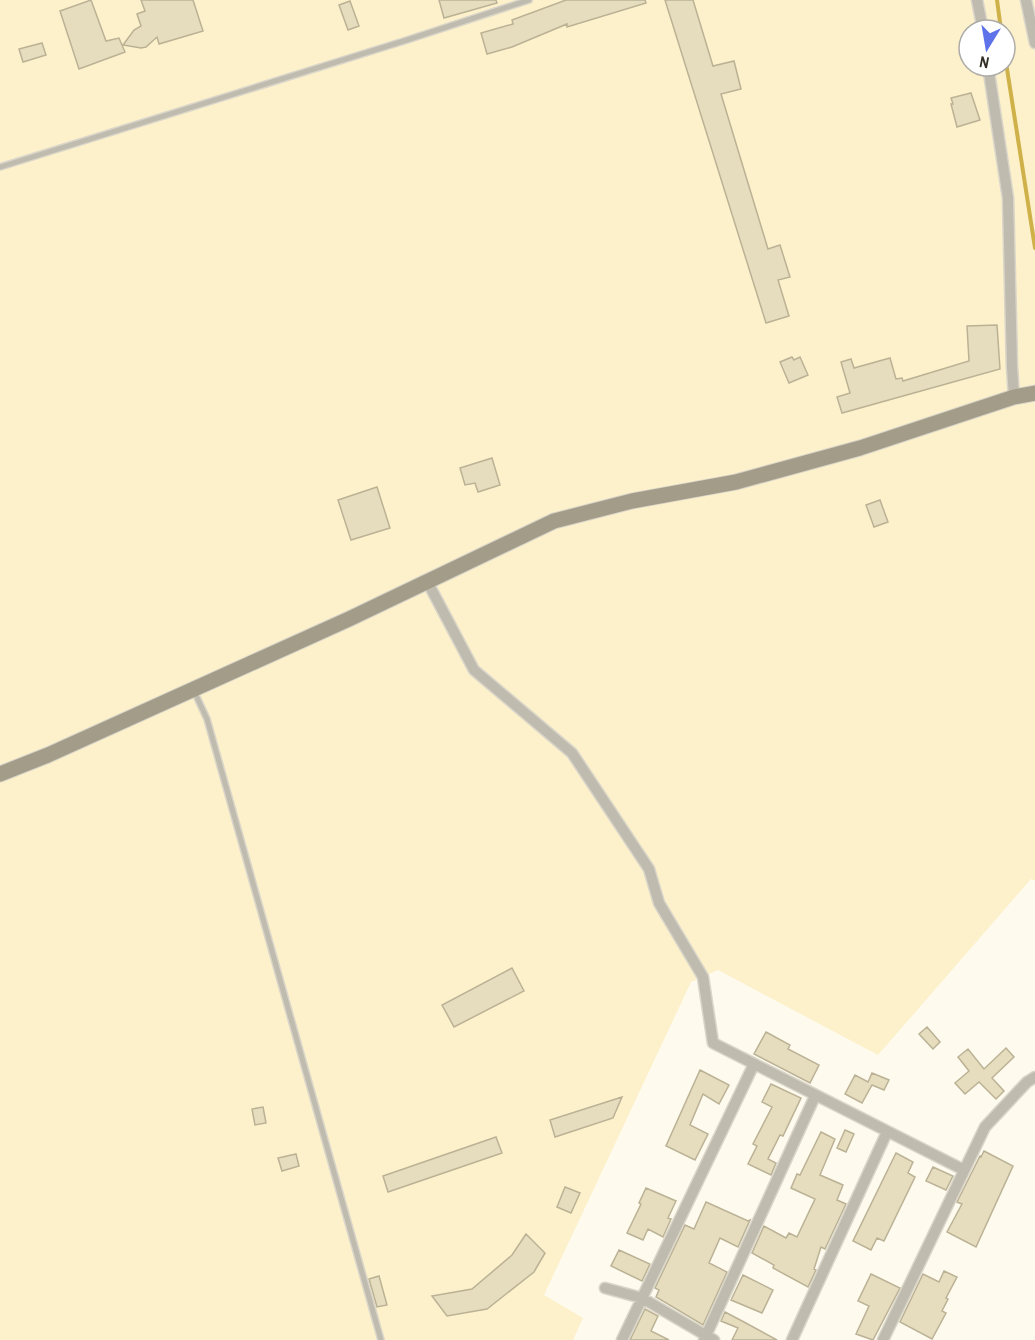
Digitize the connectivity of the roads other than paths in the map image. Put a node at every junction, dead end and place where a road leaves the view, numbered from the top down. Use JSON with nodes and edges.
{"nodes":[{"id":1,"x":529,"y":0,"type":"edge"},
{"id":2,"x":977,"y":0,"type":"edge"},
{"id":3,"x":1026,"y":0,"type":"edge"},
{"id":4,"x":980,"y":18,"type":"edge"},
{"id":5,"x":1035,"y":43,"type":"edge"},
{"id":6,"x":990,"y":78,"type":"edge"},
{"id":7,"x":0,"y":167,"type":"edge"},
{"id":8,"x":1024,"y":395,"type":"edge"},
{"id":9,"x":427,"y":581,"type":"junction"},
{"id":10,"x":193,"y":688,"type":"junction"},
{"id":11,"x":0,"y":774,"type":"edge"},
{"id":12,"x":754,"y":1064,"type":"junction"},
{"id":13,"x":1035,"y":1077,"type":"edge"},
{"id":14,"x":815,"y":1096,"type":"junction"},
{"id":15,"x":887,"y":1132,"type":"junction"},
{"id":16,"x":964,"y":1170,"type":"junction"},
{"id":17,"x":605,"y":1288,"type":"dead end"},
{"id":18,"x":642,"y":1298,"type":"junction"},
{"id":19,"x":708,"y":1339,"type":"edge"},
{"id":20,"x":381,"y":1340,"type":"edge"},
{"id":21,"x":622,"y":1340,"type":"edge"},
{"id":22,"x":792,"y":1340,"type":"edge"},
{"id":23,"x":883,"y":1340,"type":"edge"}],
"edges":[{"from":1,"to":7,"type":"lane"},
{"from":2,"to":4,"type":"street"},
{"from":3,"to":5,"type":"street"},
{"from":6,"to":8,"type":"street"},
{"from":8,"to":9,"type":"main road"},
{"from":9,"to":10,"type":"main road"},
{"from":9,"to":12,"type":"street"},
{"from":10,"to":11,"type":"main road"},
{"from":10,"to":20,"type":"lane"},
{"from":12,"to":14,"type":"street"},
{"from":12,"to":18,"type":"street"},
{"from":13,"to":16,"type":"street"},
{"from":14,"to":15,"type":"street"},
{"from":14,"to":19,"type":"street"},
{"from":15,"to":16,"type":"street"},
{"from":15,"to":22,"type":"street"},
{"from":16,"to":23,"type":"street"},
{"from":17,"to":18,"type":"street"},
{"from":18,"to":19,"type":"street"},
{"from":18,"to":21,"type":"street"}]}
